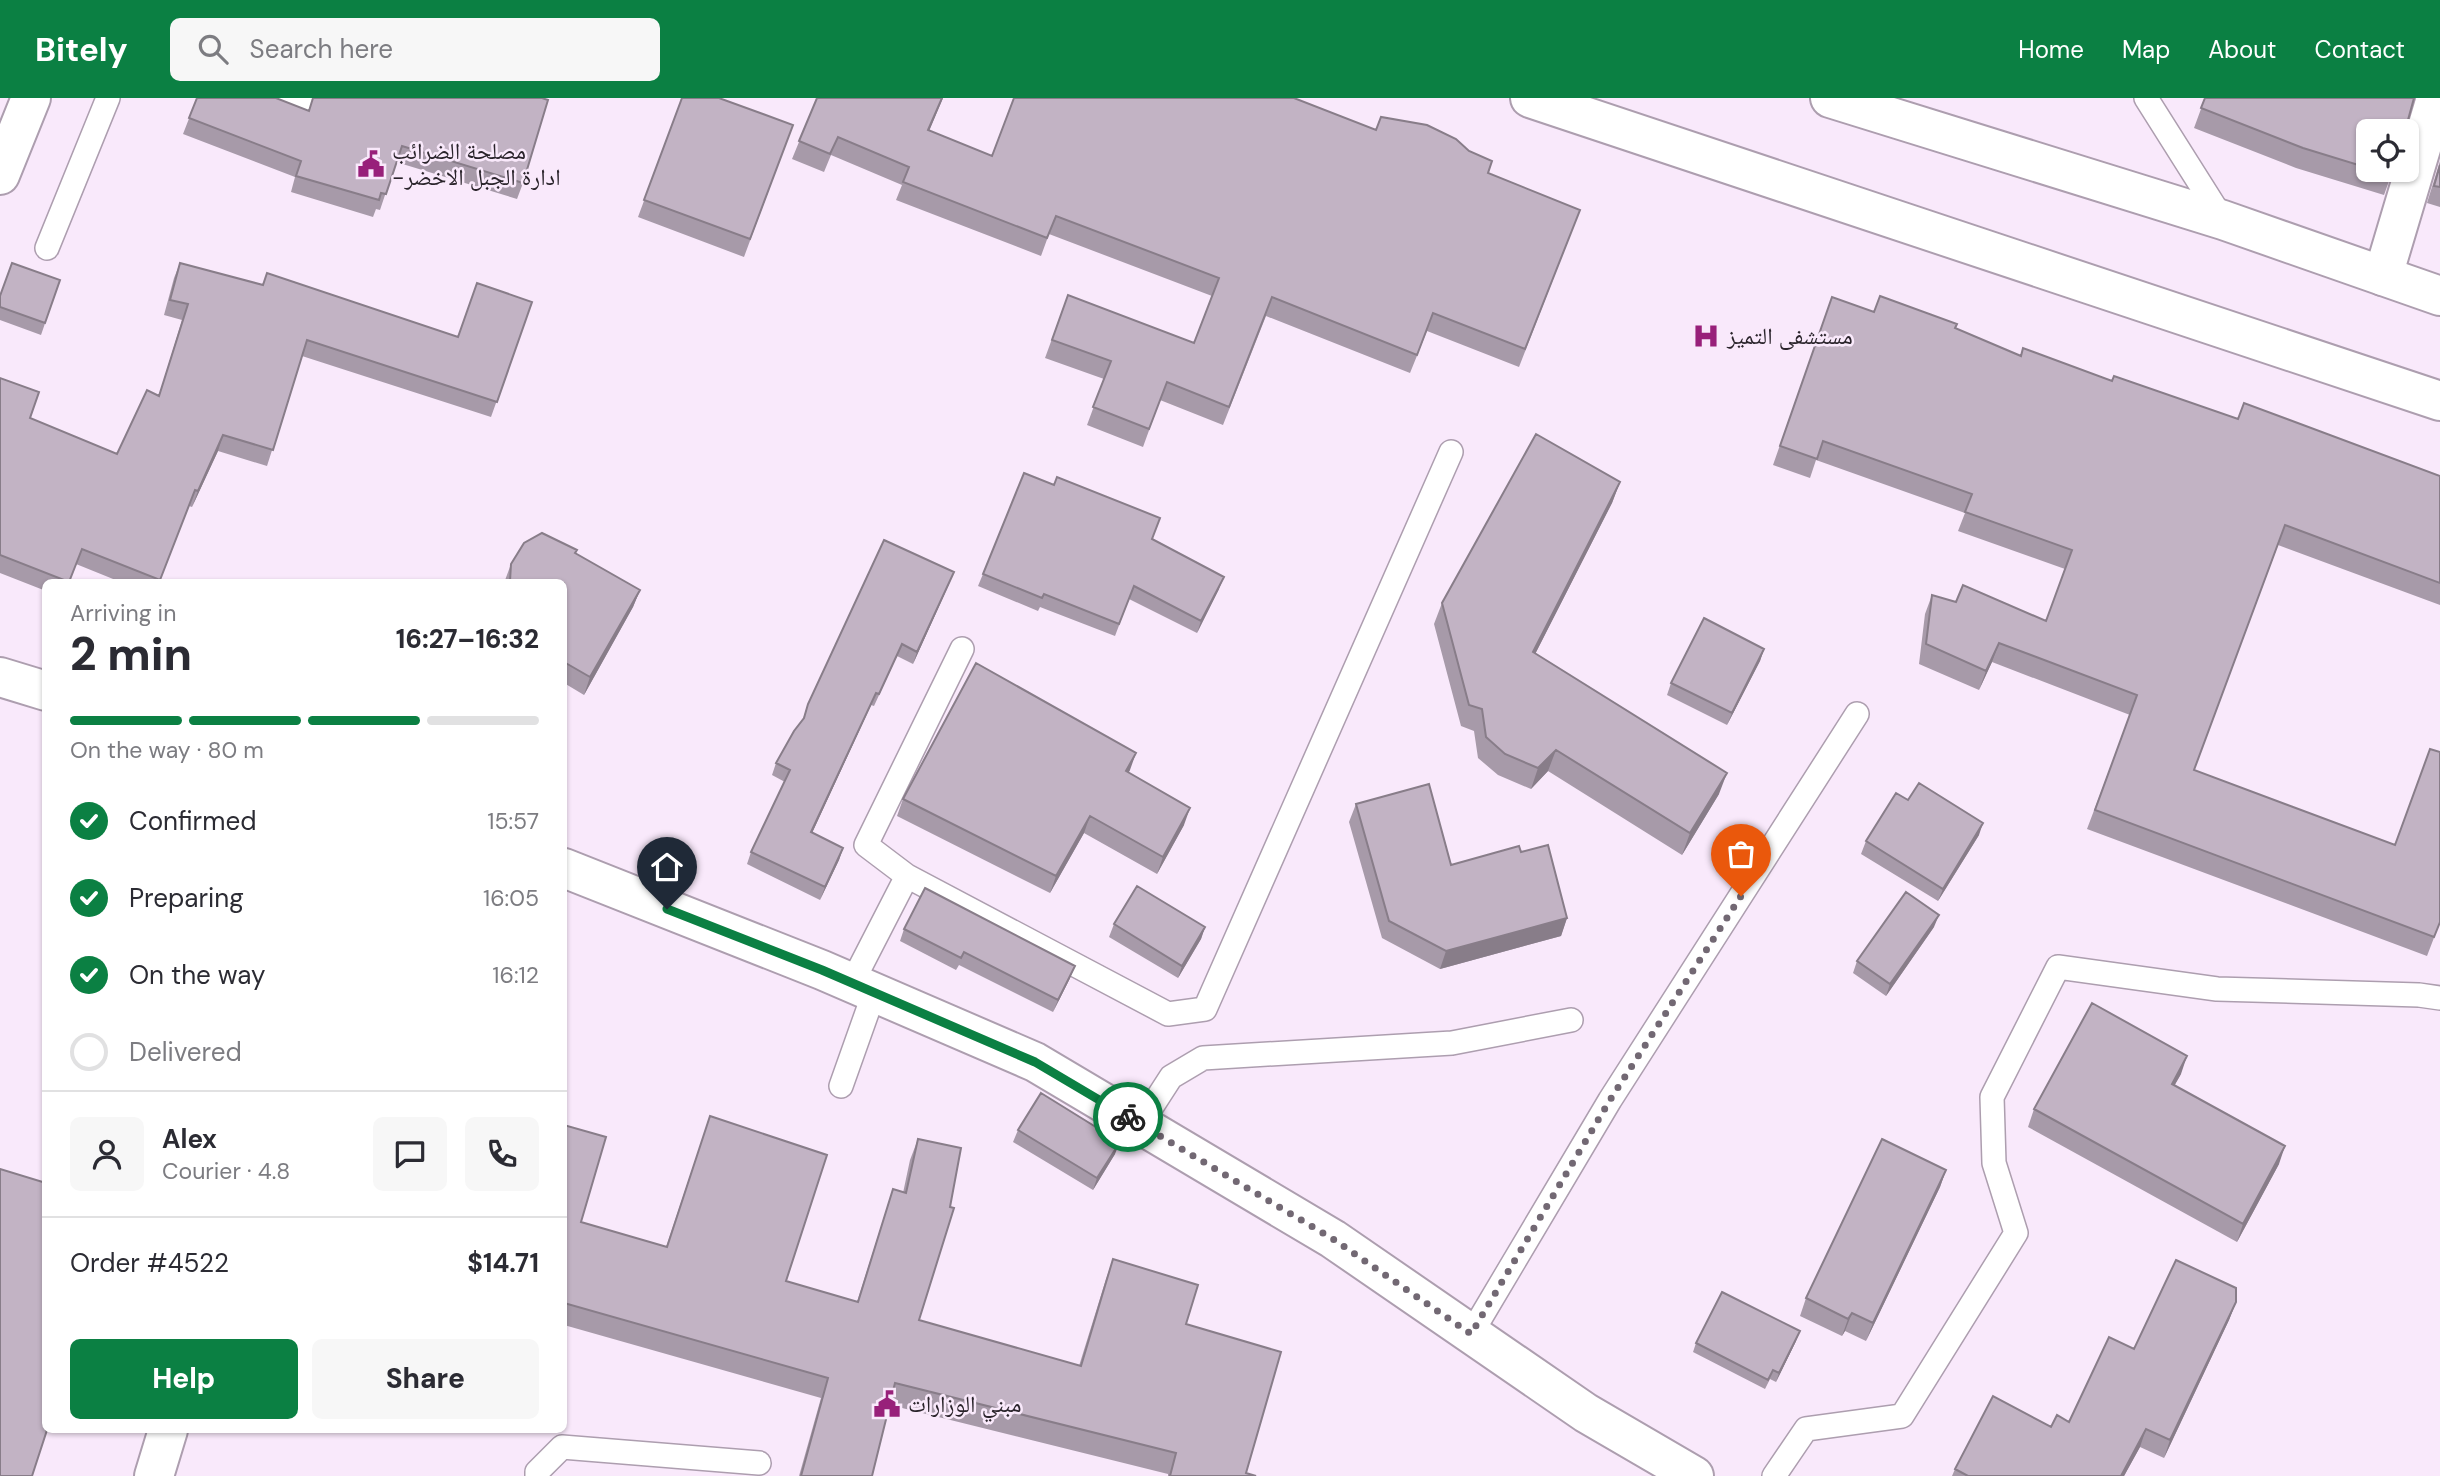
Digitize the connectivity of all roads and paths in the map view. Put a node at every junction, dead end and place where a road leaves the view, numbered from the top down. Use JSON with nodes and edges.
{"nodes":[{"id":1,"x":31,"y":98,"type":"edge"},
{"id":2,"x":108,"y":98,"type":"edge"},
{"id":3,"x":1530,"y":98,"type":"edge"},
{"id":4,"x":1830,"y":98,"type":"edge"},
{"id":5,"x":2146,"y":98,"type":"edge"},
{"id":6,"x":2436,"y":98,"type":"edge"},
{"id":7,"x":0,"y":175,"type":"edge"},
{"id":8,"x":2222,"y":220,"type":"junction"},
{"id":9,"x":47,"y":248,"type":"dead end"},
{"id":10,"x":2383,"y":276,"type":"junction"},
{"id":11,"x":2440,"y":296,"type":"edge"},
{"id":12,"x":2440,"y":401,"type":"edge"},
{"id":13,"x":1451,"y":452,"type":"dead end"},
{"id":14,"x":962,"y":649,"type":"dead end"},
{"id":15,"x":0,"y":677,"type":"edge"},
{"id":16,"x":42,"y":690,"type":"edge"},
{"id":17,"x":1857,"y":714,"type":"dead end"},
{"id":18,"x":567,"y":869,"type":"edge"},
{"id":19,"x":907,"y":876,"type":"junction"},
{"id":20,"x":863,"y":988,"type":"junction"},
{"id":21,"x":2440,"y":998,"type":"edge"},
{"id":22,"x":1571,"y":1020,"type":"dead end"},
{"id":23,"x":841,"y":1086,"type":"dead end"},
{"id":24,"x":1140,"y":1125,"type":"junction"},
{"id":25,"x":1471,"y":1334,"type":"junction"},
{"id":26,"x":167,"y":1433,"type":"edge"},
{"id":27,"x":759,"y":1463,"type":"dead end"},
{"id":28,"x":154,"y":1476,"type":"edge"},
{"id":29,"x":537,"y":1476,"type":"edge"},
{"id":30,"x":1694,"y":1476,"type":"edge"},
{"id":31,"x":1774,"y":1476,"type":"edge"}],
"edges":[{"from":1,"to":7,"type":"main road"},
{"from":2,"to":9,"type":"lane"},
{"from":3,"to":12,"type":"main road"},
{"from":4,"to":8,"type":"main road"},
{"from":5,"to":8,"type":"lane"},
{"from":6,"to":10,"type":"main road"},
{"from":8,"to":10,"type":"main road"},
{"from":10,"to":11,"type":"main road"},
{"from":13,"to":19,"type":"lane"},
{"from":14,"to":19,"type":"lane"},
{"from":15,"to":16,"type":"main road"},
{"from":17,"to":25,"type":"lane"},
{"from":18,"to":20,"type":"main road"},
{"from":19,"to":20,"type":"lane"},
{"from":20,"to":23,"type":"lane"},
{"from":20,"to":24,"type":"main road"},
{"from":21,"to":31,"type":"lane"},
{"from":22,"to":24,"type":"lane"},
{"from":24,"to":25,"type":"main road"},
{"from":25,"to":30,"type":"main road"},
{"from":26,"to":28,"type":"main road"},
{"from":27,"to":29,"type":"lane"}]}
